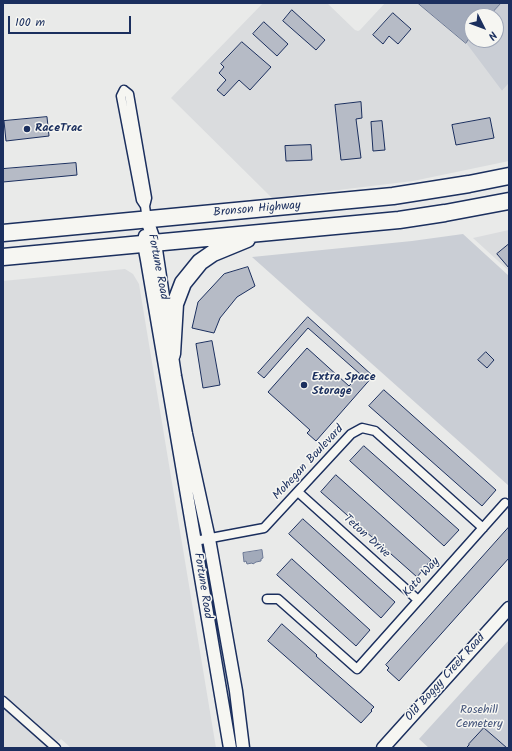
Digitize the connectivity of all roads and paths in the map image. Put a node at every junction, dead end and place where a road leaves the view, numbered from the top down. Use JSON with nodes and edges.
{"nodes":[{"id":1,"x":509,"y":176,"type":"edge"},
{"id":2,"x":509,"y":201,"type":"edge"},
{"id":3,"x":146,"y":213,"type":"junction"},
{"id":4,"x":264,"y":232,"type":"junction"},
{"id":5,"x":3,"y":233,"type":"edge"},
{"id":6,"x":150,"y":244,"type":"junction"},
{"id":7,"x":3,"y":257,"type":"edge"},
{"id":8,"x":172,"y":354,"type":"junction"},
{"id":9,"x":298,"y":492,"type":"junction"},
{"id":10,"x":504,"y":503,"type":"dead end"},
{"id":11,"x":483,"y":528,"type":"junction"},
{"id":12,"x":210,"y":539,"type":"junction"},
{"id":13,"x":195,"y":541,"type":"junction"},
{"id":14,"x":267,"y":599,"type":"dead end"},
{"id":15,"x":418,"y":600,"type":"junction"},
{"id":16,"x":509,"y":608,"type":"edge"},
{"id":17,"x":3,"y":702,"type":"edge"},
{"id":18,"x":56,"y":748,"type":"edge"},
{"id":19,"x":230,"y":748,"type":"edge"},
{"id":20,"x":243,"y":748,"type":"edge"},
{"id":21,"x":383,"y":748,"type":"edge"}],
"edges":[{"from":1,"to":3,"type":"highway","name":"Bronson Highway"},
{"from":2,"to":4,"type":"highway","name":"Bronson Highway"},
{"from":3,"to":3,"type":"street"},
{"from":3,"to":5,"type":"highway","name":"Bronson Highway"},
{"from":3,"to":6,"type":"main road","name":"Fortune Road"},
{"from":4,"to":6,"type":"highway","name":"Bronson Highway"},
{"from":4,"to":8,"type":"highway"},
{"from":6,"to":7,"type":"highway","name":"Bronson Highway"},
{"from":6,"to":8,"type":"main road","name":"Fortune Road"},
{"from":6,"to":13,"type":"main road","name":"Fortune Road"},
{"from":8,"to":12,"type":"main road","name":"Fortune Road"},
{"from":9,"to":11,"type":"street","name":"Mohegan Boulevard"},
{"from":9,"to":12,"type":"street","name":"Mohegan Boulevard"},
{"from":9,"to":15,"type":"street","name":"Teton Drive"},
{"from":10,"to":11,"type":"street","name":"Kato Way"},
{"from":11,"to":15,"type":"street","name":"Kato Way"},
{"from":12,"to":13,"type":"street","name":"Mohegan Boulevard"},
{"from":12,"to":20,"type":"main road","name":"Fortune Road"},
{"from":13,"to":19,"type":"main road","name":"Fortune Road"},
{"from":14,"to":15,"type":"street","name":"Kato Way"},
{"from":16,"to":21,"type":"main road","name":"Old Boggy Creek Road"},
{"from":17,"to":18,"type":"street"}]}
